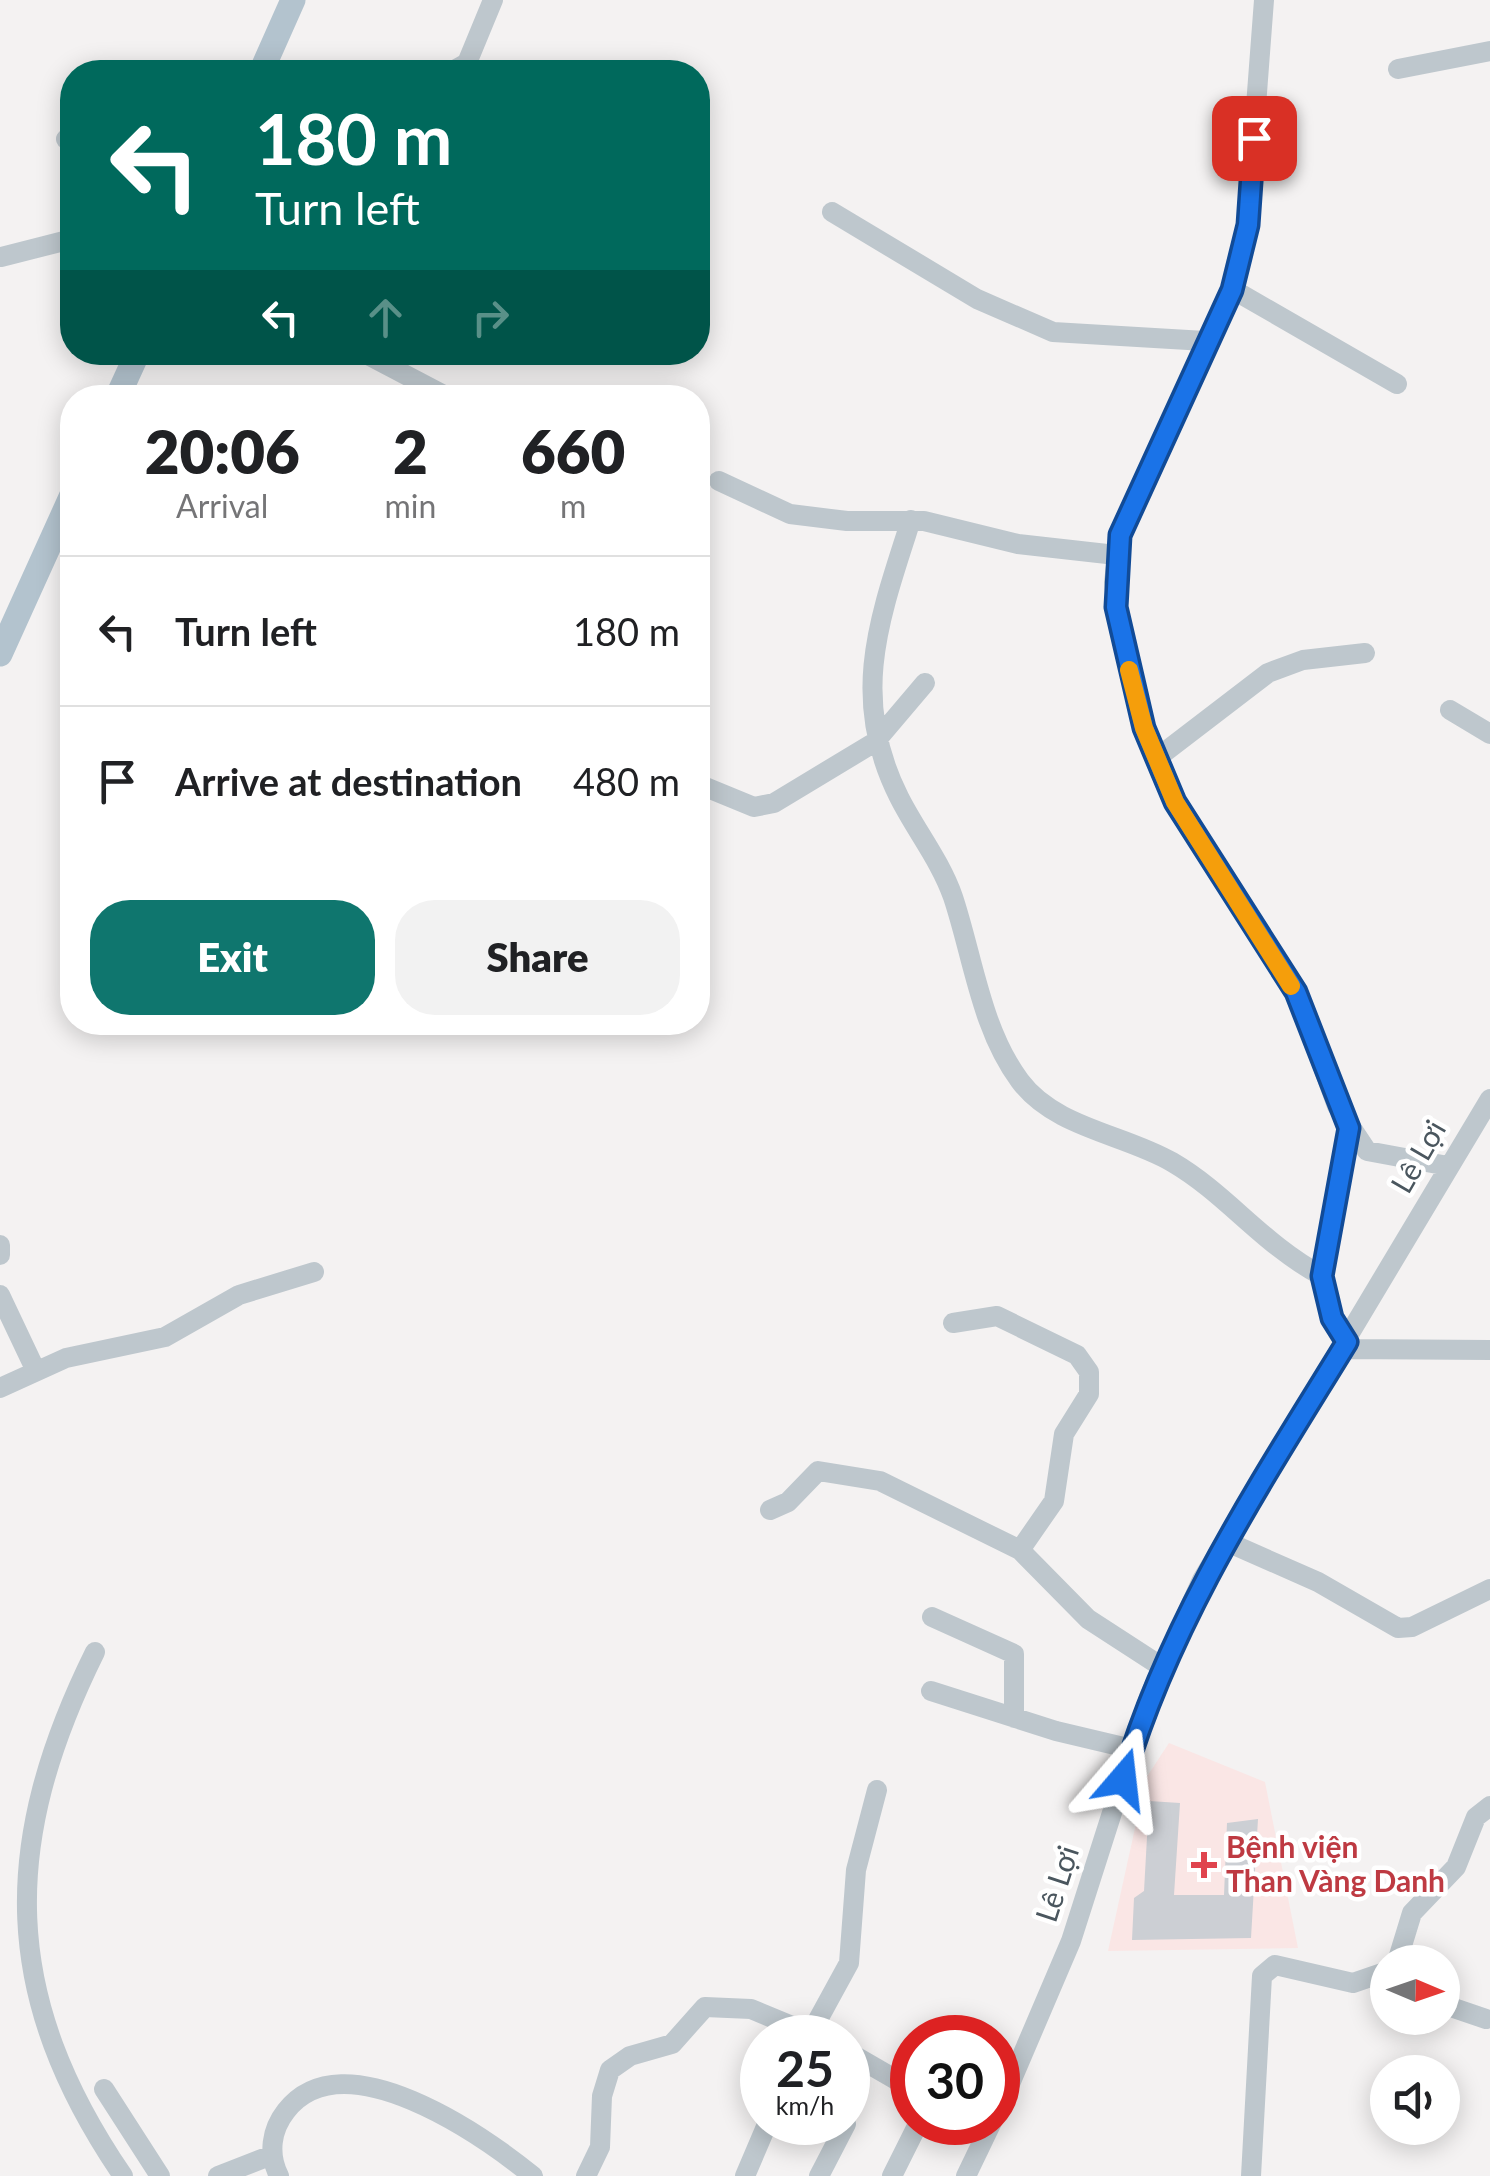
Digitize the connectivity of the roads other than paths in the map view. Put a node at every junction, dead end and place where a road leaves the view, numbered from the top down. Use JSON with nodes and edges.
{"nodes":[{"id":1,"x":293,"y":0,"type":"edge"},
{"id":2,"x":493,"y":0,"type":"edge"},
{"id":3,"x":1264,"y":0,"type":"edge"},
{"id":4,"x":1490,"y":51,"type":"edge"},
{"id":5,"x":266,"y":60,"type":"edge"},
{"id":6,"x":469,"y":60,"type":"edge"},
{"id":7,"x":1398,"y":69,"type":"dead end"},
{"id":8,"x":832,"y":212,"type":"dead end"},
{"id":9,"x":60,"y":242,"type":"edge"},
{"id":10,"x":1,"y":257,"type":"edge"},
{"id":11,"x":1232,"y":290,"type":"junction"},
{"id":12,"x":1206,"y":341,"type":"junction"},
{"id":13,"x":387,"y":365,"type":"edge"},
{"id":14,"x":1397,"y":384,"type":"dead end"},
{"id":15,"x":425,"y":385,"type":"edge"},
{"id":16,"x":719,"y":481,"type":"dead end"},
{"id":17,"x":911,"y":520,"type":"junction"},
{"id":18,"x":60,"y":531,"type":"edge"},
{"id":19,"x":1116,"y":555,"type":"junction"},
{"id":20,"x":1365,"y":653,"type":"dead end"},
{"id":21,"x":0,"y":654,"type":"edge"},
{"id":22,"x":924,"y":683,"type":"dead end"},
{"id":23,"x":1450,"y":710,"type":"dead end"},
{"id":24,"x":1490,"y":734,"type":"edge"},
{"id":25,"x":875,"y":742,"type":"junction"},
{"id":26,"x":1157,"y":758,"type":"junction"},
{"id":27,"x":710,"y":789,"type":"edge"},
{"id":28,"x":1490,"y":1098,"type":"edge"},
{"id":29,"x":1349,"y":1128,"type":"junction"},
{"id":30,"x":1448,"y":1166,"type":"junction"},
{"id":31,"x":0,"y":1245,"type":"edge"},
{"id":32,"x":0,"y":1254,"type":"edge"},
{"id":33,"x":314,"y":1272,"type":"dead end"},
{"id":34,"x":1322,"y":1276,"type":"junction"},
{"id":35,"x":0,"y":1295,"type":"edge"},
{"id":36,"x":953,"y":1323,"type":"dead end"},
{"id":37,"x":1345,"y":1345,"type":"junction"},
{"id":38,"x":1489,"y":1354,"type":"edge"},
{"id":39,"x":35,"y":1369,"type":"junction"},
{"id":40,"x":0,"y":1388,"type":"edge"},
{"id":41,"x":770,"y":1510,"type":"dead end"},
{"id":42,"x":1225,"y":1542,"type":"junction"},
{"id":43,"x":1020,"y":1550,"type":"junction"},
{"id":44,"x":1490,"y":1589,"type":"edge"},
{"id":45,"x":932,"y":1616,"type":"dead end"},
{"id":46,"x":95,"y":1652,"type":"dead end"},
{"id":47,"x":1162,"y":1668,"type":"junction"},
{"id":48,"x":932,"y":1691,"type":"dead end"},
{"id":49,"x":1014,"y":1718,"type":"junction"},
{"id":50,"x":1132,"y":1750,"type":"junction"},
{"id":51,"x":877,"y":1790,"type":"dead end"},
{"id":52,"x":1490,"y":1806,"type":"edge"},
{"id":53,"x":1402,"y":1945,"type":"edge"},
{"id":54,"x":1370,"y":1977,"type":"edge"},
{"id":55,"x":1460,"y":2010,"type":"edge"},
{"id":56,"x":765,"y":2015,"type":"edge"},
{"id":57,"x":823,"y":2015,"type":"edge"},
{"id":58,"x":1486,"y":2019,"type":"dead end"},
{"id":59,"x":1020,"y":2053,"type":"edge"},
{"id":60,"x":104,"y":2089,"type":"dead end"},
{"id":61,"x":758,"y":2145,"type":"edge"},
{"id":62,"x":835,"y":2145,"type":"edge"},
{"id":63,"x":908,"y":2145,"type":"edge"},
{"id":64,"x":979,"y":2145,"type":"edge"},
{"id":65,"x":272,"y":2155,"type":"junction"},
{"id":66,"x":123,"y":2176,"type":"edge"},
{"id":67,"x":160,"y":2176,"type":"edge"},
{"id":68,"x":218,"y":2176,"type":"edge"},
{"id":69,"x":279,"y":2176,"type":"edge"},
{"id":70,"x":533,"y":2176,"type":"edge"},
{"id":71,"x":586,"y":2176,"type":"edge"},
{"id":72,"x":744,"y":2176,"type":"edge"},
{"id":73,"x":819,"y":2176,"type":"edge"},
{"id":74,"x":892,"y":2176,"type":"edge"},
{"id":75,"x":966,"y":2176,"type":"edge"},
{"id":76,"x":1251,"y":2176,"type":"edge"}],
"edges":[{"from":1,"to":5,"type":"main road"},
{"from":2,"to":6,"type":"street"},
{"from":3,"to":11,"type":"street"},
{"from":4,"to":7,"type":"street"},
{"from":8,"to":12,"type":"street"},
{"from":9,"to":10,"type":"street"},
{"from":11,"to":12,"type":"street"},
{"from":11,"to":14,"type":"street"},
{"from":12,"to":19,"type":"street"},
{"from":13,"to":15,"type":"street"},
{"from":16,"to":17,"type":"street"},
{"from":17,"to":19,"type":"street"},
{"from":17,"to":25,"type":"street"},
{"from":18,"to":21,"type":"main road"},
{"from":19,"to":26,"type":"street"},
{"from":20,"to":26,"type":"street"},
{"from":22,"to":25,"type":"street"},
{"from":23,"to":24,"type":"street"},
{"from":25,"to":27,"type":"street"},
{"from":25,"to":34,"type":"street"},
{"from":26,"to":29,"type":"street"},
{"from":28,"to":30,"type":"street","name":"Lê Lợi"},
{"from":29,"to":30,"type":"street"},
{"from":29,"to":34,"type":"street"},
{"from":30,"to":37,"type":"street","name":"Lê Lợi"},
{"from":31,"to":32,"type":"street"},
{"from":33,"to":39,"type":"street"},
{"from":34,"to":37,"type":"street"},
{"from":35,"to":39,"type":"street"},
{"from":36,"to":43,"type":"street"},
{"from":37,"to":38,"type":"street"},
{"from":37,"to":42,"type":"street","name":"Lê Lợi"},
{"from":39,"to":40,"type":"street"},
{"from":41,"to":43,"type":"street"},
{"from":42,"to":44,"type":"street"},
{"from":42,"to":47,"type":"street","name":"Lê Lợi"},
{"from":43,"to":47,"type":"street"},
{"from":45,"to":49,"type":"street"},
{"from":46,"to":66,"type":"street"},
{"from":47,"to":50,"type":"street","name":"Lê Lợi"},
{"from":48,"to":49,"type":"street"},
{"from":49,"to":50,"type":"street"},
{"from":50,"to":59,"type":"street","name":"Lê Lợi"},
{"from":51,"to":57,"type":"street"},
{"from":52,"to":53,"type":"street"},
{"from":54,"to":76,"type":"street"},
{"from":55,"to":58,"type":"street"},
{"from":56,"to":71,"type":"street"},
{"from":60,"to":67,"type":"street"},
{"from":61,"to":72,"type":"street"},
{"from":62,"to":73,"type":"street"},
{"from":63,"to":74,"type":"street"},
{"from":64,"to":75,"type":"street","name":"Lê Lợi"},
{"from":65,"to":68,"type":"street"},
{"from":65,"to":69,"type":"street"},
{"from":65,"to":70,"type":"street"}]}
